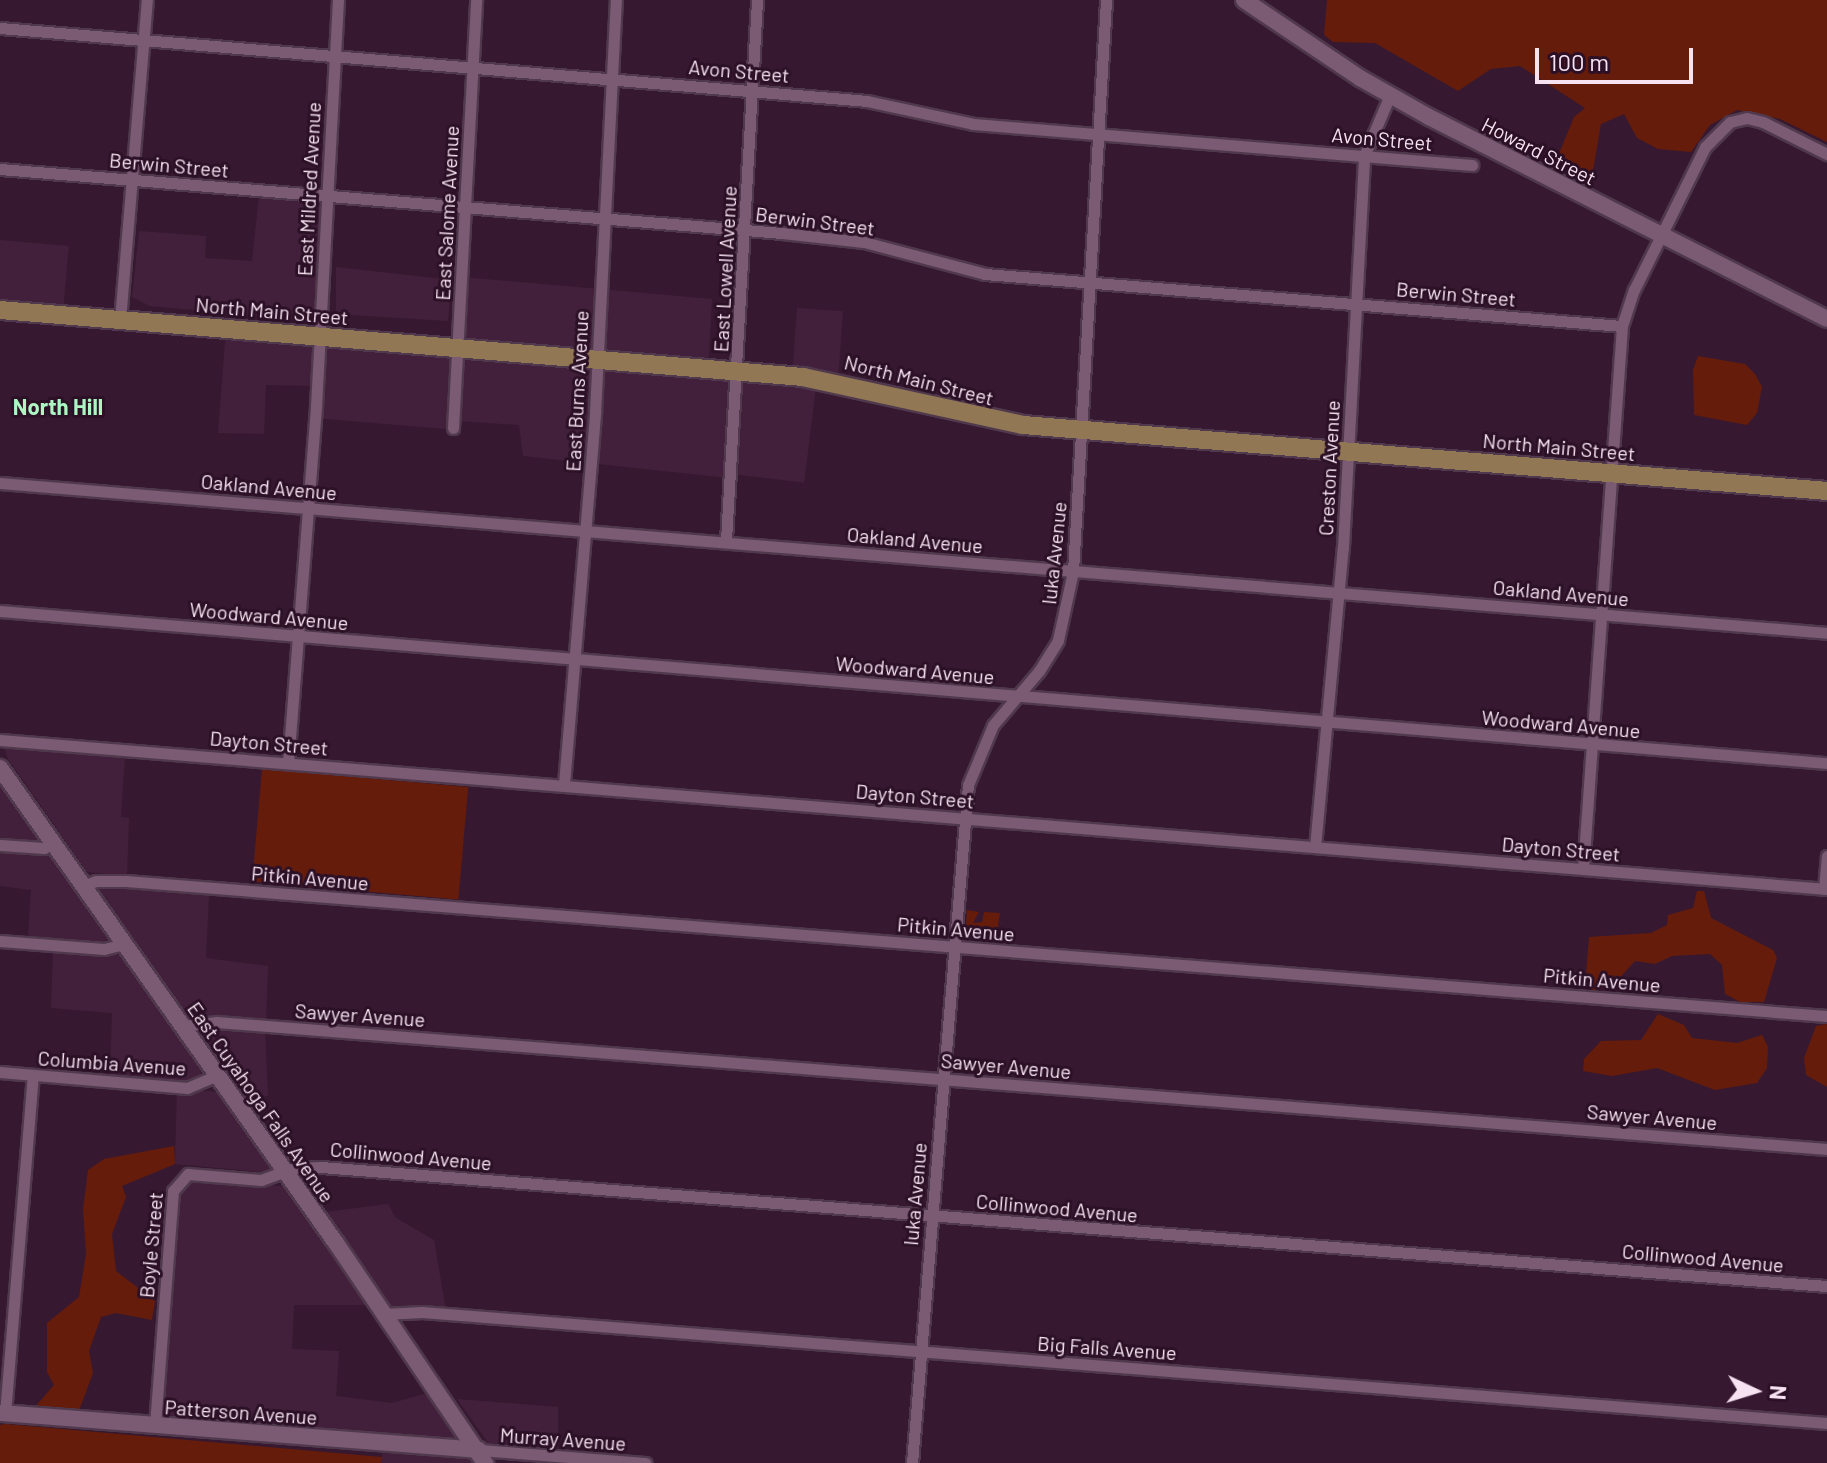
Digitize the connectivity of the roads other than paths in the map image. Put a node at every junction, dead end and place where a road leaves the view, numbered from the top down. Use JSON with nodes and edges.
{"nodes":[{"id":1,"x":147,"y":0,"type":"edge"},
{"id":2,"x":338,"y":0,"type":"edge"},
{"id":3,"x":476,"y":0,"type":"edge"},
{"id":4,"x":616,"y":0,"type":"edge"},
{"id":5,"x":757,"y":0,"type":"edge"},
{"id":6,"x":1106,"y":0,"type":"edge"},
{"id":7,"x":1244,"y":0,"type":"edge"},
{"id":8,"x":0,"y":28,"type":"edge"},
{"id":9,"x":145,"y":40,"type":"junction"},
{"id":10,"x":334,"y":56,"type":"junction"},
{"id":11,"x":473,"y":67,"type":"junction"},
{"id":12,"x":613,"y":79,"type":"junction"},
{"id":13,"x":752,"y":90,"type":"junction"},
{"id":14,"x":1390,"y":95,"type":"junction"},
{"id":15,"x":1098,"y":134,"type":"junction"},
{"id":16,"x":1827,"y":154,"type":"edge"},
{"id":17,"x":1364,"y":156,"type":"junction"},
{"id":18,"x":1472,"y":165,"type":"dead end"},
{"id":19,"x":0,"y":169,"type":"edge"},
{"id":20,"x":133,"y":180,"type":"junction"},
{"id":21,"x":326,"y":196,"type":"junction"},
{"id":22,"x":465,"y":208,"type":"junction"},
{"id":23,"x":605,"y":219,"type":"junction"},
{"id":24,"x":745,"y":230,"type":"junction"},
{"id":25,"x":1663,"y":235,"type":"junction"},
{"id":26,"x":1091,"y":283,"type":"junction"},
{"id":27,"x":1356,"y":305,"type":"junction"},
{"id":28,"x":0,"y":310,"type":"edge"},
{"id":29,"x":1827,"y":319,"type":"edge"},
{"id":30,"x":120,"y":320,"type":"junction"},
{"id":31,"x":1622,"y":326,"type":"junction"},
{"id":32,"x":319,"y":337,"type":"junction"},
{"id":33,"x":459,"y":347,"type":"junction"},
{"id":34,"x":597,"y":359,"type":"junction"},
{"id":35,"x":737,"y":370,"type":"junction"},
{"id":36,"x":453,"y":428,"type":"dead end"},
{"id":37,"x":1082,"y":430,"type":"junction"},
{"id":38,"x":1348,"y":452,"type":"junction"},
{"id":39,"x":1614,"y":473,"type":"junction"},
{"id":40,"x":0,"y":483,"type":"edge"},
{"id":41,"x":1827,"y":491,"type":"edge"},
{"id":42,"x":309,"y":509,"type":"junction"},
{"id":43,"x":585,"y":530,"type":"junction"},
{"id":44,"x":726,"y":540,"type":"junction"},
{"id":45,"x":1073,"y":571,"type":"junction"},
{"id":46,"x":1339,"y":594,"type":"junction"},
{"id":47,"x":0,"y":611,"type":"edge"},
{"id":48,"x":1604,"y":615,"type":"junction"},
{"id":49,"x":1827,"y":633,"type":"edge"},
{"id":50,"x":298,"y":636,"type":"junction"},
{"id":51,"x":574,"y":659,"type":"junction"},
{"id":52,"x":1017,"y":697,"type":"junction"},
{"id":53,"x":1328,"y":723,"type":"junction"},
{"id":54,"x":0,"y":740,"type":"edge"},
{"id":55,"x":1594,"y":744,"type":"junction"},
{"id":56,"x":288,"y":763,"type":"junction"},
{"id":57,"x":1827,"y":763,"type":"edge"},
{"id":58,"x":0,"y":768,"type":"edge"},
{"id":59,"x":564,"y":784,"type":"junction"},
{"id":60,"x":963,"y":819,"type":"junction"},
{"id":61,"x":52,"y":843,"type":"junction"},
{"id":62,"x":0,"y":845,"type":"edge"},
{"id":63,"x":1315,"y":847,"type":"junction"},
{"id":64,"x":1827,"y":856,"type":"edge"},
{"id":65,"x":1583,"y":869,"type":"junction"},
{"id":66,"x":83,"y":886,"type":"junction"},
{"id":67,"x":1826,"y":889,"type":"edge"},
{"id":68,"x":0,"y":941,"type":"edge"},
{"id":69,"x":124,"y":944,"type":"junction"},
{"id":70,"x":953,"y":947,"type":"junction"},
{"id":71,"x":1827,"y":1016,"type":"edge"},
{"id":72,"x":183,"y":1026,"type":"junction"},
{"id":73,"x":0,"y":1072,"type":"edge"},
{"id":74,"x":33,"y":1075,"type":"junction"},
{"id":75,"x":218,"y":1075,"type":"junction"},
{"id":76,"x":942,"y":1079,"type":"junction"},
{"id":77,"x":1827,"y":1149,"type":"edge"},
{"id":78,"x":285,"y":1173,"type":"junction"},
{"id":79,"x":932,"y":1215,"type":"junction"},
{"id":80,"x":1827,"y":1286,"type":"edge"},
{"id":81,"x":384,"y":1314,"type":"junction"},
{"id":82,"x":921,"y":1351,"type":"junction"},
{"id":83,"x":3,"y":1414,"type":"edge"},
{"id":84,"x":1827,"y":1423,"type":"edge"},
{"id":85,"x":155,"y":1425,"type":"junction"},
{"id":86,"x":482,"y":1457,"type":"edge"},
{"id":87,"x":645,"y":1463,"type":"edge"},
{"id":88,"x":912,"y":1463,"type":"edge"}],
"edges":[{"from":1,"to":9,"type":"street"},
{"from":2,"to":10,"type":"street","name":"East Mildred Avenue"},
{"from":3,"to":11,"type":"street","name":"East Salome Avenue"},
{"from":4,"to":12,"type":"street","name":"East Burns Avenue"},
{"from":5,"to":13,"type":"street","name":"East Lowell Avenue"},
{"from":6,"to":15,"type":"street","name":"Iuka Avenue"},
{"from":7,"to":14,"type":"street","name":"Howard Street"},
{"from":8,"to":9,"type":"street","name":"Avon Street"},
{"from":9,"to":10,"type":"street","name":"Avon Street"},
{"from":9,"to":20,"type":"street"},
{"from":10,"to":11,"type":"street","name":"Avon Street"},
{"from":10,"to":21,"type":"street","name":"East Mildred Avenue"},
{"from":11,"to":12,"type":"street","name":"Avon Street"},
{"from":11,"to":22,"type":"street","name":"East Salome Avenue"},
{"from":12,"to":13,"type":"street","name":"Avon Street"},
{"from":12,"to":23,"type":"street","name":"East Burns Avenue"},
{"from":13,"to":15,"type":"street","name":"Avon Street"},
{"from":13,"to":24,"type":"street","name":"East Lowell Avenue"},
{"from":14,"to":17,"type":"street","name":"Creston Avenue"},
{"from":14,"to":25,"type":"street","name":"Howard Street"},
{"from":15,"to":17,"type":"street","name":"Avon Street"},
{"from":15,"to":26,"type":"street","name":"Iuka Avenue"},
{"from":16,"to":25,"type":"street"},
{"from":17,"to":18,"type":"street","name":"Avon Street"},
{"from":17,"to":27,"type":"street","name":"Creston Avenue"},
{"from":19,"to":20,"type":"street","name":"Berwin Street"},
{"from":20,"to":21,"type":"street","name":"Berwin Street"},
{"from":20,"to":30,"type":"street"},
{"from":21,"to":22,"type":"street","name":"Berwin Street"},
{"from":21,"to":32,"type":"street","name":"East Mildred Avenue"},
{"from":22,"to":23,"type":"street","name":"Berwin Street"},
{"from":22,"to":33,"type":"street","name":"East Salome Avenue"},
{"from":23,"to":24,"type":"street","name":"Berwin Street"},
{"from":23,"to":34,"type":"street","name":"East Burns Avenue"},
{"from":24,"to":26,"type":"street","name":"Berwin Street"},
{"from":24,"to":35,"type":"street","name":"East Lowell Avenue"},
{"from":25,"to":29,"type":"street","name":"Howard Street"},
{"from":25,"to":31,"type":"street"},
{"from":26,"to":27,"type":"street","name":"Berwin Street"},
{"from":26,"to":37,"type":"street","name":"Iuka Avenue"},
{"from":27,"to":31,"type":"street","name":"Berwin Street"},
{"from":27,"to":38,"type":"street","name":"Creston Avenue"},
{"from":28,"to":30,"type":"main road","name":"North Main Street"},
{"from":30,"to":32,"type":"main road","name":"North Main Street"},
{"from":31,"to":39,"type":"street"},
{"from":32,"to":33,"type":"main road","name":"North Main Street"},
{"from":32,"to":42,"type":"street","name":"East Mildred Avenue"},
{"from":33,"to":34,"type":"main road","name":"North Main Street"},
{"from":33,"to":36,"type":"street","name":"East Salome Avenue"},
{"from":34,"to":35,"type":"main road","name":"North Main Street"},
{"from":34,"to":43,"type":"street","name":"East Burns Avenue"},
{"from":35,"to":37,"type":"main road","name":"North Main Street"},
{"from":35,"to":44,"type":"street","name":"East Lowell Avenue"},
{"from":37,"to":38,"type":"main road","name":"North Main Street"},
{"from":37,"to":45,"type":"street","name":"Iuka Avenue"},
{"from":38,"to":39,"type":"main road","name":"North Main Street"},
{"from":38,"to":46,"type":"street","name":"Creston Avenue"},
{"from":39,"to":41,"type":"main road","name":"North Main Street"},
{"from":39,"to":48,"type":"street"},
{"from":40,"to":42,"type":"street","name":"Oakland Avenue"},
{"from":42,"to":43,"type":"street","name":"Oakland Avenue"},
{"from":42,"to":50,"type":"street","name":"East Mildred Avenue"},
{"from":43,"to":44,"type":"street","name":"Oakland Avenue"},
{"from":43,"to":51,"type":"street","name":"East Burns Avenue"},
{"from":44,"to":45,"type":"street","name":"Oakland Avenue"},
{"from":45,"to":46,"type":"street","name":"Oakland Avenue"},
{"from":45,"to":52,"type":"street","name":"Iuka Avenue"},
{"from":46,"to":48,"type":"street","name":"Oakland Avenue"},
{"from":46,"to":53,"type":"street","name":"Creston Avenue"},
{"from":47,"to":50,"type":"street","name":"Woodward Avenue"},
{"from":48,"to":49,"type":"street","name":"Oakland Avenue"},
{"from":48,"to":55,"type":"street"},
{"from":50,"to":51,"type":"street","name":"Woodward Avenue"},
{"from":50,"to":56,"type":"street","name":"East Mildred Avenue"},
{"from":51,"to":52,"type":"street","name":"Woodward Avenue"},
{"from":51,"to":59,"type":"street","name":"East Burns Avenue"},
{"from":52,"to":53,"type":"street","name":"Woodward Avenue"},
{"from":52,"to":60,"type":"street","name":"Iuka Avenue"},
{"from":53,"to":55,"type":"street","name":"Woodward Avenue"},
{"from":53,"to":63,"type":"street","name":"Creston Avenue"},
{"from":54,"to":56,"type":"street","name":"Dayton Street"},
{"from":55,"to":57,"type":"street","name":"Woodward Avenue"},
{"from":55,"to":65,"type":"street"},
{"from":56,"to":59,"type":"street","name":"Dayton Street"},
{"from":58,"to":61,"type":"street","name":"East Cuyahoga Falls Avenue"},
{"from":59,"to":60,"type":"street","name":"Dayton Street"},
{"from":60,"to":63,"type":"street","name":"Dayton Street"},
{"from":60,"to":70,"type":"street","name":"Iuka Avenue"},
{"from":61,"to":62,"type":"street"},
{"from":61,"to":66,"type":"street","name":"East Cuyahoga Falls Avenue"},
{"from":63,"to":65,"type":"street","name":"Dayton Street"},
{"from":64,"to":67,"type":"street"},
{"from":65,"to":67,"type":"street","name":"Dayton Street"},
{"from":66,"to":69,"type":"street","name":"East Cuyahoga Falls Avenue"},
{"from":66,"to":70,"type":"street","name":"Pitkin Avenue"},
{"from":68,"to":69,"type":"street"},
{"from":69,"to":72,"type":"street","name":"East Cuyahoga Falls Avenue"},
{"from":70,"to":71,"type":"street","name":"Pitkin Avenue"},
{"from":70,"to":76,"type":"street","name":"Iuka Avenue"},
{"from":72,"to":75,"type":"street","name":"East Cuyahoga Falls Avenue"},
{"from":72,"to":76,"type":"street","name":"Sawyer Avenue"},
{"from":73,"to":74,"type":"street","name":"Columbia Avenue"},
{"from":74,"to":75,"type":"street","name":"Columbia Avenue"},
{"from":74,"to":83,"type":"street"},
{"from":75,"to":78,"type":"street","name":"East Cuyahoga Falls Avenue"},
{"from":76,"to":77,"type":"street","name":"Sawyer Avenue"},
{"from":76,"to":79,"type":"street","name":"Iuka Avenue"},
{"from":78,"to":79,"type":"street","name":"Collinwood Avenue"},
{"from":78,"to":81,"type":"street","name":"East Cuyahoga Falls Avenue"},
{"from":78,"to":85,"type":"street","name":"Boyle Street"},
{"from":79,"to":80,"type":"street","name":"Collinwood Avenue"},
{"from":79,"to":82,"type":"street","name":"Iuka Avenue"},
{"from":81,"to":82,"type":"street","name":"Big Falls Avenue"},
{"from":81,"to":86,"type":"street","name":"East Cuyahoga Falls Avenue"},
{"from":82,"to":84,"type":"street","name":"Big Falls Avenue"},
{"from":82,"to":88,"type":"street","name":"Iuka Avenue"},
{"from":83,"to":85,"type":"street","name":"Patterson Avenue"},
{"from":85,"to":86,"type":"street","name":"Patterson Avenue"},
{"from":86,"to":87,"type":"street","name":"Murray Avenue"}]}
